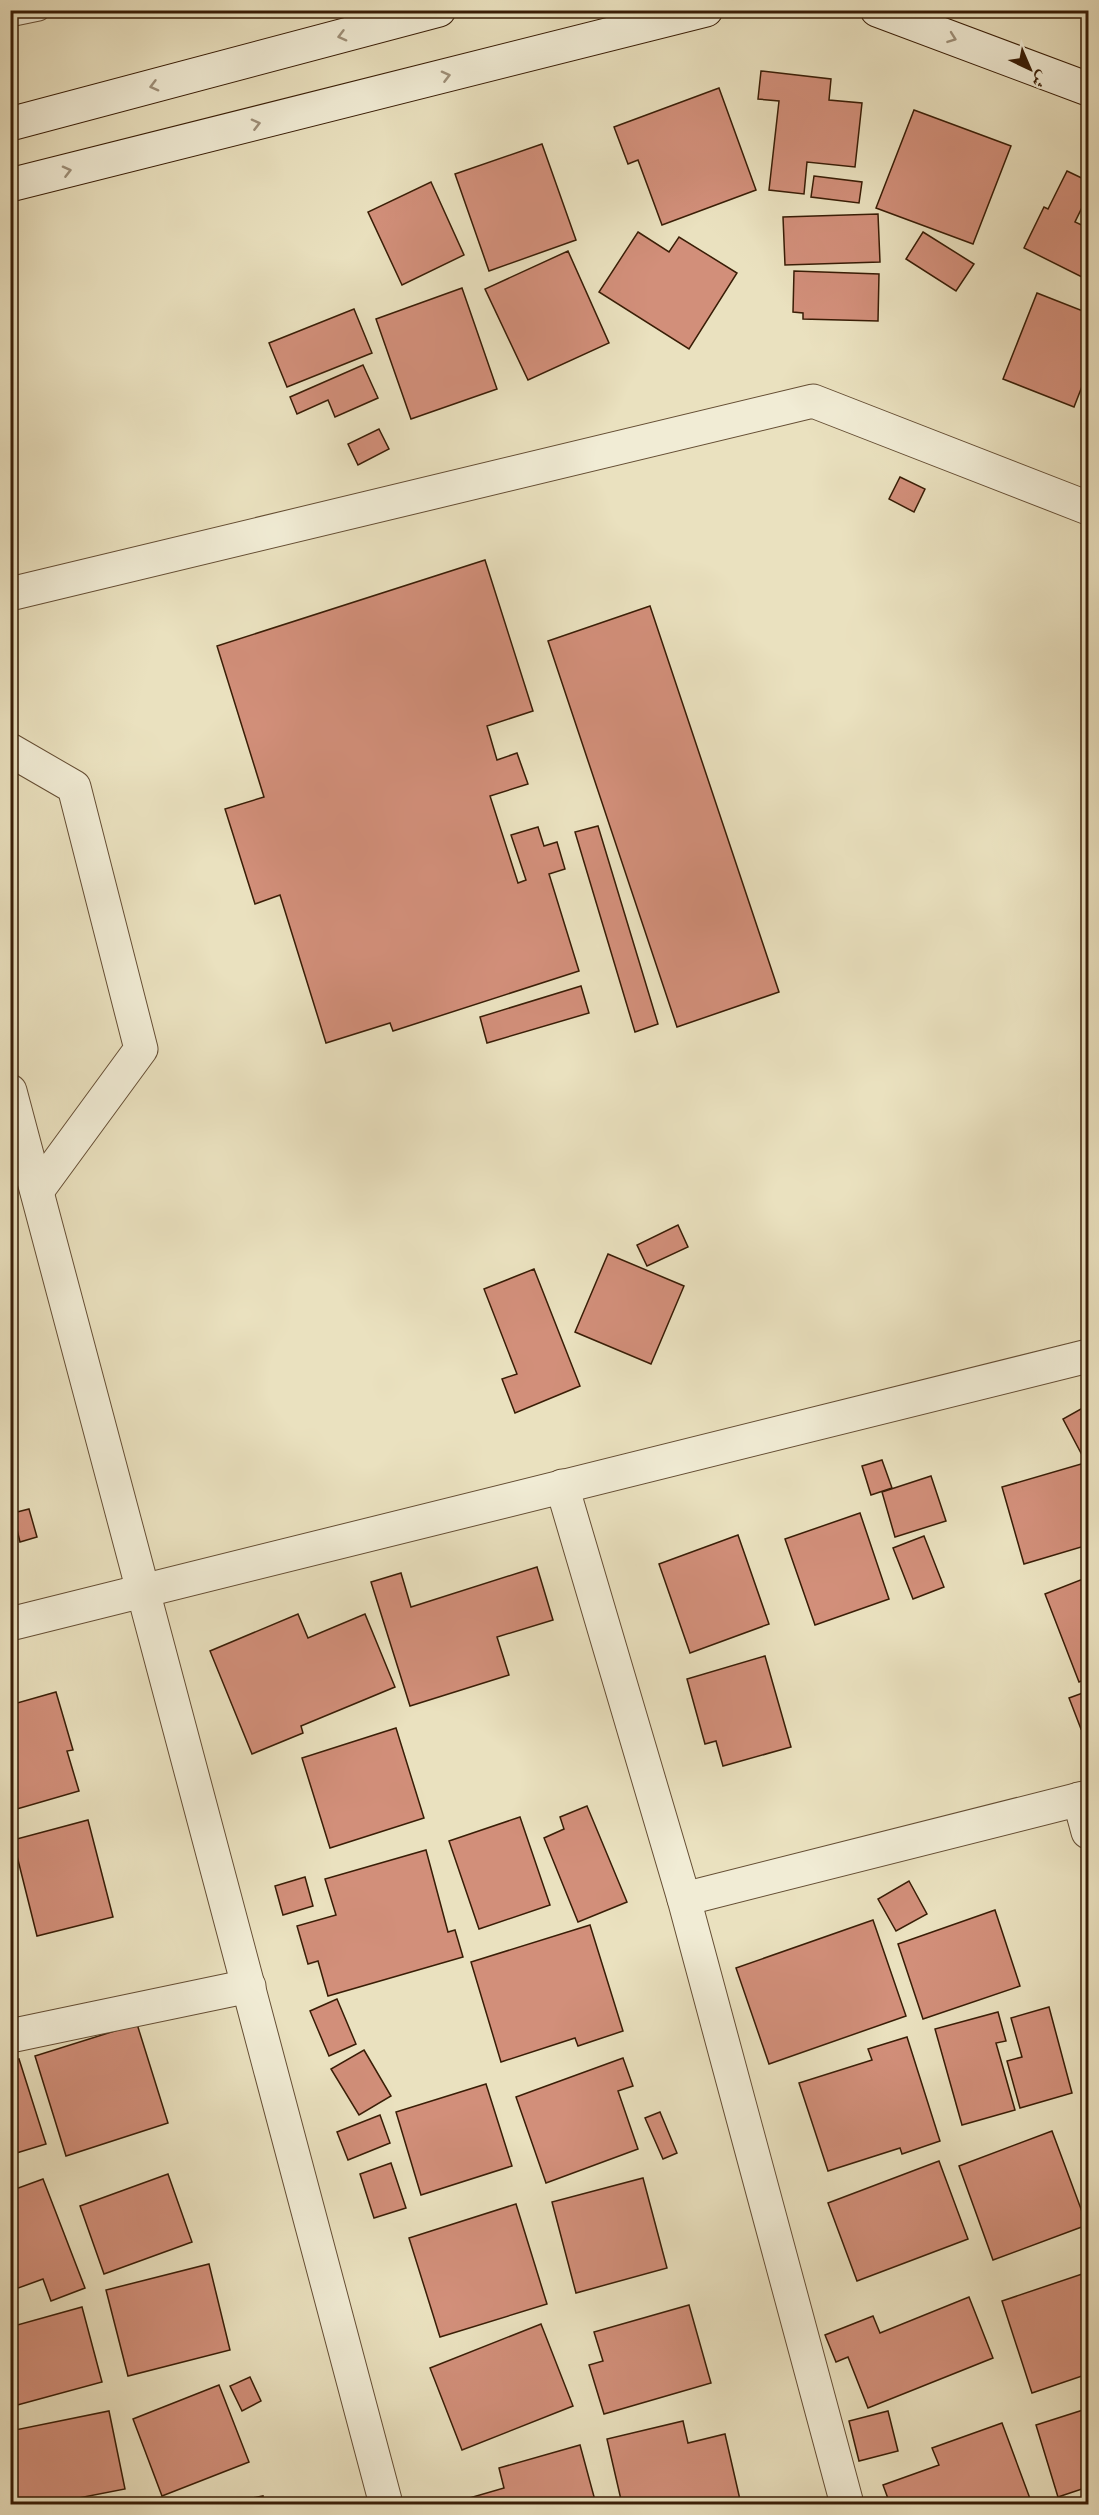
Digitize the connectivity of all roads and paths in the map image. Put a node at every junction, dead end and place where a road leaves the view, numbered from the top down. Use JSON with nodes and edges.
{"nodes":[{"id":1,"x":39,"y":10,"type":"edge"},
{"id":2,"x":439,"y":10,"type":"edge"},
{"id":3,"x":706,"y":10,"type":"edge"},
{"id":4,"x":877,"y":10,"type":"edge"},
{"id":5,"x":10,"y":16,"type":"edge"},
{"id":6,"x":1089,"y":89,"type":"edge"},
{"id":7,"x":10,"y":124,"type":"edge"},
{"id":8,"x":10,"y":185,"type":"edge"},
{"id":9,"x":1089,"y":508,"type":"edge"},
{"id":10,"x":10,"y":594,"type":"edge"},
{"id":11,"x":10,"y":750,"type":"edge"},
{"id":12,"x":10,"y":1091,"type":"edge"},
{"id":13,"x":37,"y":1191,"type":"junction"},
{"id":14,"x":1089,"y":1356,"type":"edge"},
{"id":15,"x":562,"y":1486,"type":"junction"},
{"id":16,"x":144,"y":1590,"type":"junction"},
{"id":17,"x":10,"y":1623,"type":"edge"},
{"id":18,"x":1084,"y":1798,"type":"edge"},
{"id":19,"x":1089,"y":1832,"type":"edge"},
{"id":20,"x":684,"y":1899,"type":"junction"},
{"id":21,"x":249,"y":1986,"type":"junction"},
{"id":22,"x":10,"y":2036,"type":"edge"},
{"id":23,"x":386,"y":2505,"type":"edge"},
{"id":24,"x":847,"y":2505,"type":"edge"}],
"edges":[{"from":1,"to":5,"type":"lane"},
{"from":2,"to":7,"type":"street","one_way":true},
{"from":8,"to":3,"type":"street","one_way":true},
{"from":4,"to":6,"type":"street","one_way":true},
{"from":9,"to":10,"type":"street"},
{"from":11,"to":13,"type":"street"},
{"from":12,"to":13,"type":"street"},
{"from":13,"to":16,"type":"street"},
{"from":14,"to":15,"type":"street"},
{"from":15,"to":16,"type":"street"},
{"from":15,"to":20,"type":"street"},
{"from":16,"to":17,"type":"street"},
{"from":16,"to":21,"type":"street"},
{"from":18,"to":19,"type":"street"},
{"from":18,"to":20,"type":"street"},
{"from":20,"to":24,"type":"street"},
{"from":21,"to":22,"type":"street"},
{"from":21,"to":23,"type":"street"}]}
